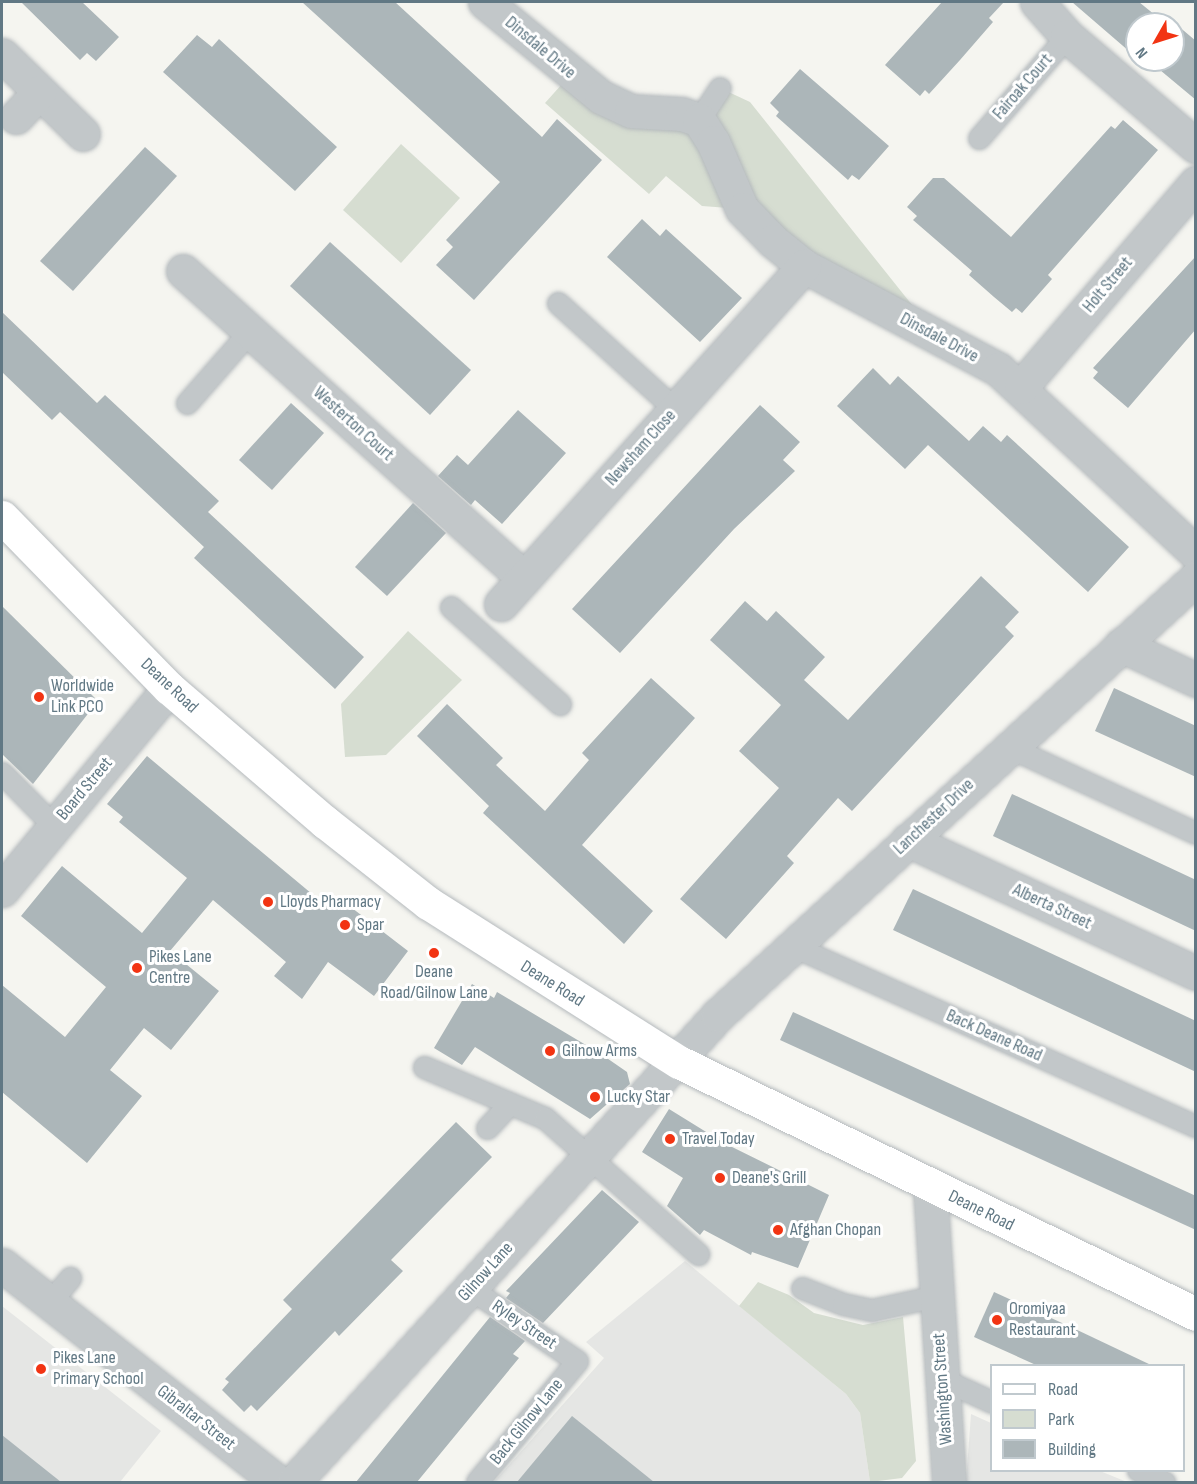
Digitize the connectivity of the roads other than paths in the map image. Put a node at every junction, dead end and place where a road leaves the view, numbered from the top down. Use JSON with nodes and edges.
{"nodes":[{"id":1,"x":485,"y":2,"type":"edge"},
{"id":2,"x":1055,"y":15,"type":"edge"},
{"id":3,"x":2,"y":55,"type":"edge"},
{"id":4,"x":720,"y":88,"type":"dead end"},
{"id":5,"x":39,"y":92,"type":"junction"},
{"id":6,"x":16,"y":117,"type":"dead end"},
{"id":7,"x":699,"y":120,"type":"junction"},
{"id":8,"x":83,"y":135,"type":"dead end"},
{"id":9,"x":979,"y":138,"type":"dead end"},
{"id":10,"x":1196,"y":146,"type":"edge"},
{"id":11,"x":1196,"y":183,"type":"edge"},
{"id":12,"x":804,"y":266,"type":"junction"},
{"id":13,"x":183,"y":271,"type":"dead end"},
{"id":14,"x":558,"y":303,"type":"dead end"},
{"id":15,"x":250,"y":331,"type":"junction"},
{"id":16,"x":1021,"y":387,"type":"junction"},
{"id":17,"x":187,"y":403,"type":"dead end"},
{"id":18,"x":675,"y":409,"type":"junction"},
{"id":19,"x":2,"y":517,"type":"edge"},
{"id":20,"x":1196,"y":553,"type":"edge"},
{"id":21,"x":524,"y":578,"type":"junction"},
{"id":22,"x":1196,"y":578,"type":"edge"},
{"id":23,"x":501,"y":604,"type":"joint"},
{"id":24,"x":451,"y":607,"type":"dead end"},
{"id":25,"x":478,"y":630,"type":"junction"},
{"id":26,"x":1121,"y":645,"type":"junction"},
{"id":27,"x":1196,"y":680,"type":"edge"},
{"id":28,"x":169,"y":688,"type":"junction"},
{"id":29,"x":560,"y":704,"type":"dead end"},
{"id":30,"x":1010,"y":747,"type":"junction"},
{"id":31,"x":2,"y":773,"type":"edge"},
{"id":32,"x":54,"y":826,"type":"junction"},
{"id":33,"x":1196,"y":833,"type":"edge"},
{"id":34,"x":908,"y":840,"type":"junction"},
{"id":35,"x":2,"y":890,"type":"edge"},
{"id":36,"x":793,"y":946,"type":"junction"},
{"id":37,"x":1196,"y":973,"type":"edge"},
{"id":38,"x":679,"y":1062,"type":"junction"},
{"id":39,"x":424,"y":1067,"type":"dead end"},
{"id":40,"x":510,"y":1103,"type":"junction"},
{"id":41,"x":1196,"y":1126,"type":"edge"},
{"id":42,"x":487,"y":1128,"type":"dead end"},
{"id":43,"x":592,"y":1157,"type":"junction"},
{"id":44,"x":930,"y":1187,"type":"junction"},
{"id":45,"x":698,"y":1254,"type":"dead end"},
{"id":46,"x":2,"y":1265,"type":"edge"},
{"id":47,"x":70,"y":1278,"type":"dead end"},
{"id":48,"x":802,"y":1288,"type":"dead end"},
{"id":49,"x":471,"y":1289,"type":"junction"},
{"id":50,"x":937,"y":1296,"type":"junction"},
{"id":51,"x":49,"y":1303,"type":"junction"},
{"id":52,"x":1196,"y":1314,"type":"edge"},
{"id":53,"x":578,"y":1361,"type":"joint"},
{"id":54,"x":942,"y":1379,"type":"junction"},
{"id":55,"x":990,"y":1401,"type":"edge"},
{"id":56,"x":1142,"y":1472,"type":"edge"},
{"id":57,"x":278,"y":1482,"type":"edge"},
{"id":58,"x":294,"y":1482,"type":"edge"},
{"id":59,"x":477,"y":1482,"type":"edge"},
{"id":60,"x":949,"y":1482,"type":"edge"},
{"id":61,"x":1164,"y":1482,"type":"edge"}],
"edges":[{"from":1,"to":7,"type":"street","name":"Dinsdale Drive"},
{"from":2,"to":9,"type":"lane","name":"Fairoak Court"},
{"from":2,"to":10,"type":"street"},
{"from":3,"to":5,"type":"street"},
{"from":4,"to":7,"type":"lane"},
{"from":5,"to":6,"type":"street"},
{"from":5,"to":8,"type":"street"},
{"from":7,"to":12,"type":"street","name":"Dinsdale Drive"},
{"from":11,"to":16,"type":"street","name":"Holt Street"},
{"from":12,"to":16,"type":"street","name":"Dinsdale Drive"},
{"from":12,"to":18,"type":"street","name":"Newsham Close"},
{"from":13,"to":15,"type":"street","name":"Westerton Court"},
{"from":14,"to":18,"type":"lane"},
{"from":15,"to":17,"type":"lane"},
{"from":15,"to":21,"type":"street","name":"Westerton Court"},
{"from":16,"to":20,"type":"street","name":"Dinsdale Drive"},
{"from":18,"to":21,"type":"street","name":"Newsham Close"},
{"from":19,"to":28,"type":"main road","name":"Deane Road"},
{"from":21,"to":23,"type":"street","name":"Newsham Close"},
{"from":22,"to":26,"type":"street","name":"Lanchester Drive"},
{"from":23,"to":25,"type":"lane","name":"Newsham Close"},
{"from":24,"to":25,"type":"lane"},
{"from":25,"to":29,"type":"lane"},
{"from":26,"to":27,"type":"street"},
{"from":26,"to":30,"type":"street","name":"Lanchester Drive"},
{"from":28,"to":32,"type":"street","name":"Board Street"},
{"from":28,"to":38,"type":"main road","name":"Deane Road"},
{"from":30,"to":33,"type":"lane"},
{"from":30,"to":34,"type":"street","name":"Lanchester Drive"},
{"from":31,"to":32,"type":"lane"},
{"from":32,"to":35,"type":"street","name":"Board Street"},
{"from":34,"to":36,"type":"street","name":"Lanchester Drive"},
{"from":34,"to":37,"type":"street","name":"Alberta Street"},
{"from":36,"to":38,"type":"street","name":"Lanchester Drive"},
{"from":36,"to":41,"type":"lane","name":"Back Deane Road"},
{"from":38,"to":43,"type":"street","name":"Gilnow Lane"},
{"from":38,"to":44,"type":"main road","name":"Deane Road"},
{"from":39,"to":40,"type":"lane"},
{"from":40,"to":42,"type":"lane"},
{"from":40,"to":43,"type":"lane"},
{"from":43,"to":45,"type":"lane"},
{"from":43,"to":49,"type":"street","name":"Gilnow Lane"},
{"from":44,"to":50,"type":"street","name":"Washington Street"},
{"from":44,"to":52,"type":"main road","name":"Deane Road"},
{"from":46,"to":51,"type":"street","name":"Gibraltar Street"},
{"from":47,"to":51,"type":"lane"},
{"from":48,"to":50,"type":"lane"},
{"from":49,"to":53,"type":"lane","name":"Ryley Street"},
{"from":49,"to":58,"type":"street","name":"Gilnow Lane"},
{"from":50,"to":54,"type":"street","name":"Washington Street"},
{"from":51,"to":57,"type":"street","name":"Gibraltar Street"},
{"from":53,"to":59,"type":"lane","name":"Back Gilnow Lane"},
{"from":54,"to":55,"type":"lane"},
{"from":54,"to":60,"type":"street","name":"Washington Street"},
{"from":56,"to":61,"type":"lane"}]}
